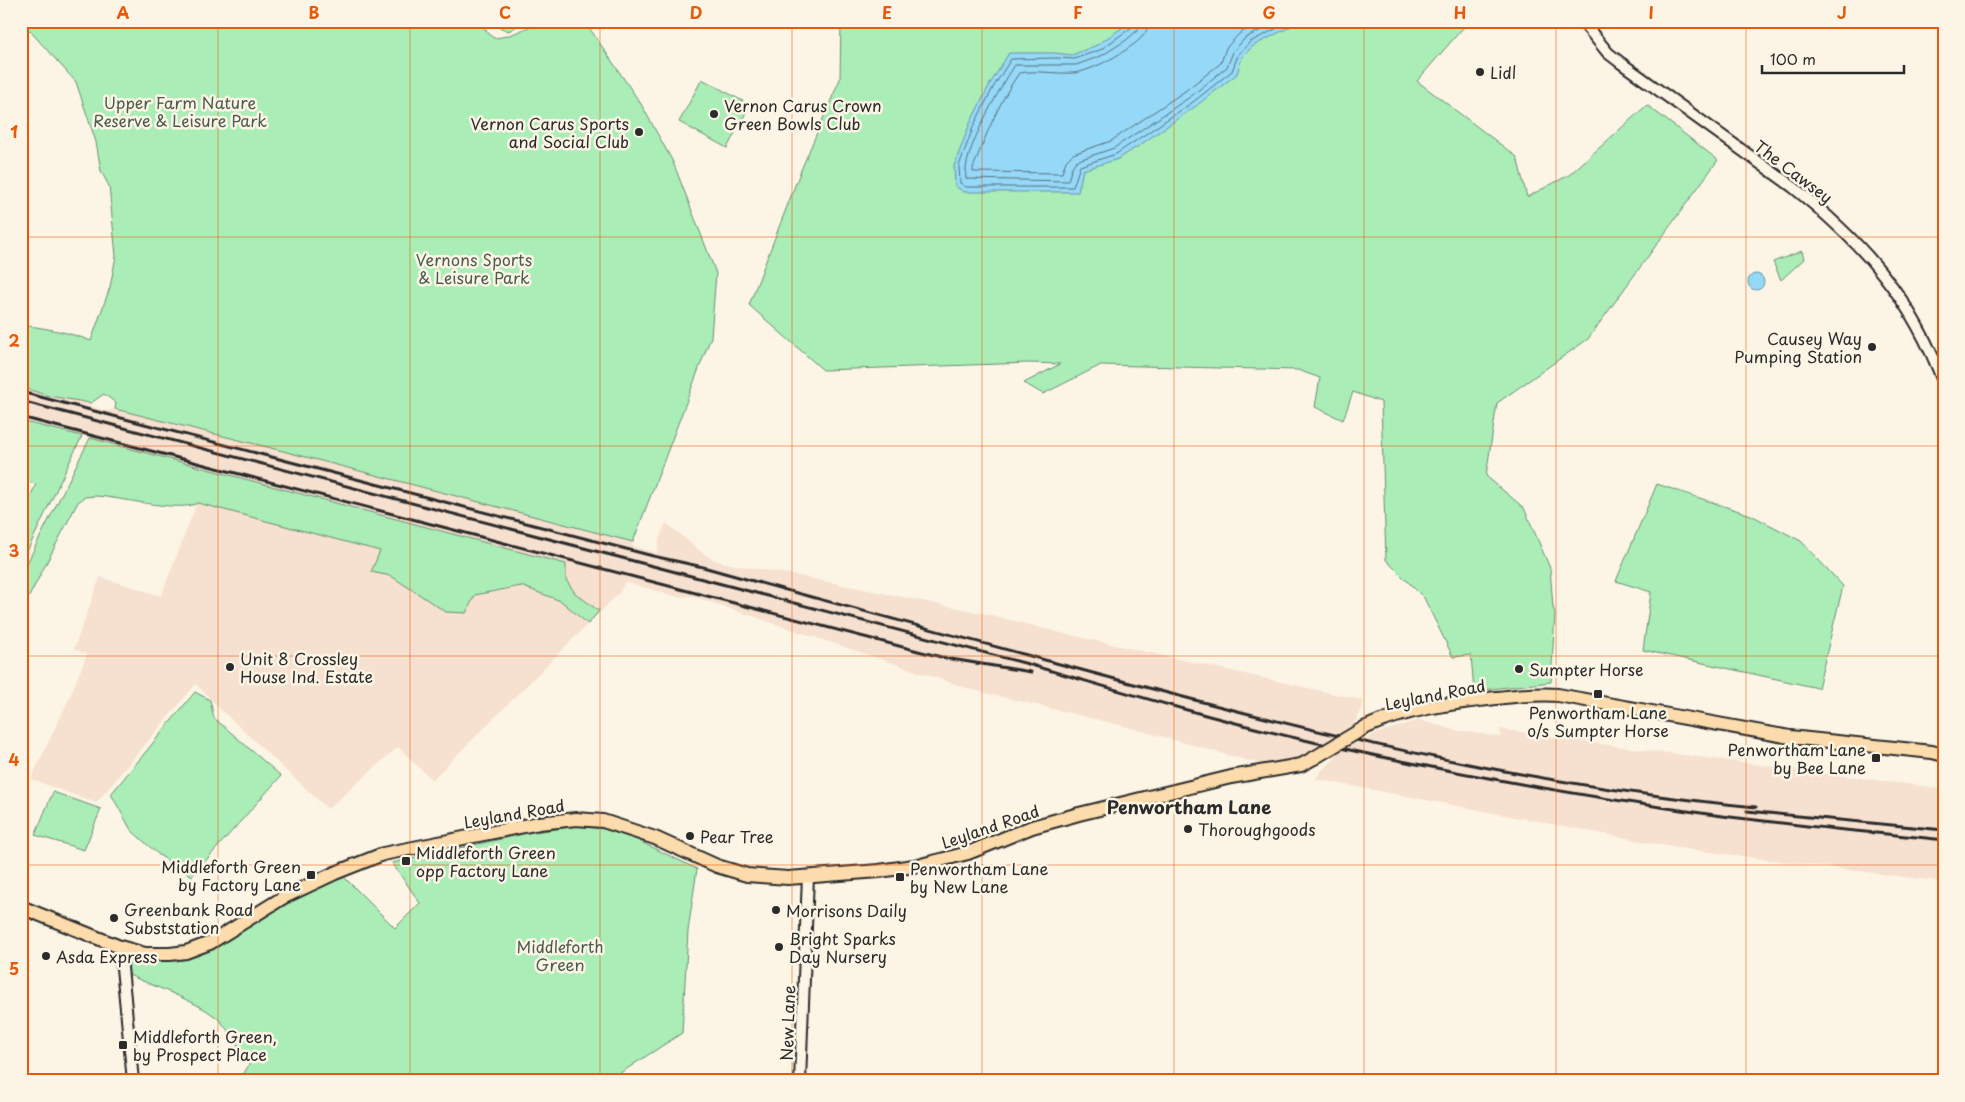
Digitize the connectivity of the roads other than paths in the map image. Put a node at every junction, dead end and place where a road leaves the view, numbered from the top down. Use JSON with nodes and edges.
{"nodes":[{"id":1,"x":1582,"y":21,"type":"edge"},
{"id":2,"x":1944,"y":384,"type":"edge"},
{"id":3,"x":1940,"y":751,"type":"edge"},
{"id":4,"x":808,"y":876,"type":"junction"},
{"id":5,"x":21,"y":907,"type":"edge"},
{"id":6,"x":120,"y":948,"type":"junction"},
{"id":7,"x":132,"y":1081,"type":"edge"},
{"id":8,"x":800,"y":1081,"type":"edge"}],
"edges":[{"from":1,"to":2,"type":"street","name":"The Cawsey"},
{"from":3,"to":4,"type":"main road","name":"Leyland Road","bridge":true},
{"from":4,"to":6,"type":"main road","name":"Leyland Road"},
{"from":4,"to":8,"type":"street","name":"New Lane"},
{"from":5,"to":6,"type":"main road","name":"Leyland Road"},
{"from":6,"to":7,"type":"street"}]}
